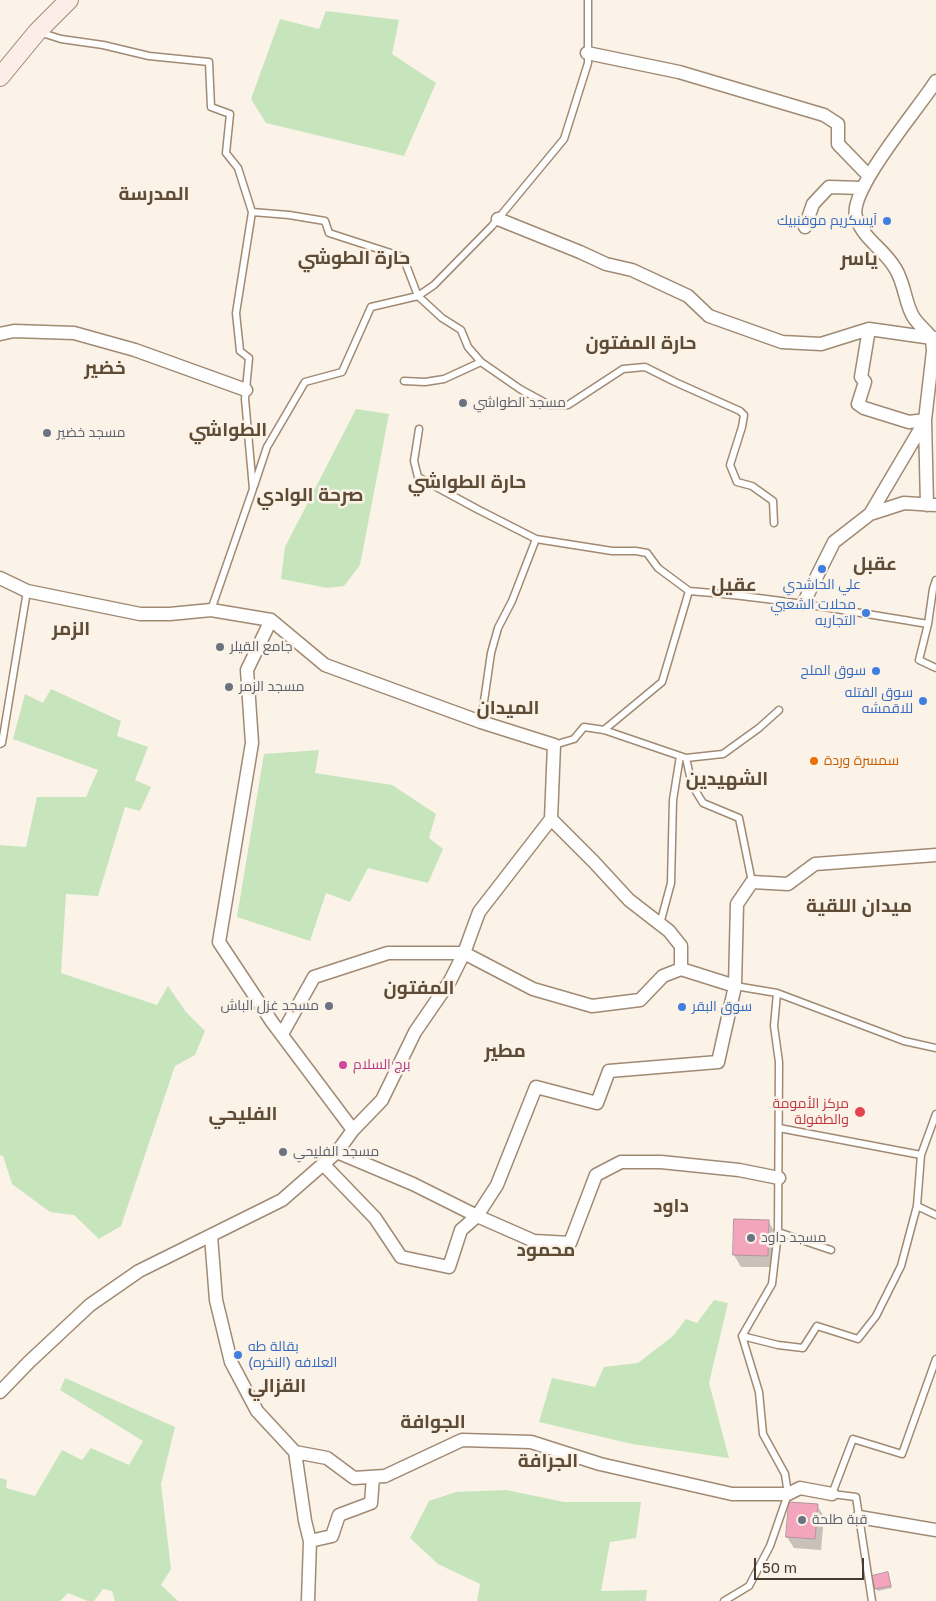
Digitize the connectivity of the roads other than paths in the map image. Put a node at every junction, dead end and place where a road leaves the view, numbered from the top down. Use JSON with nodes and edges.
{"nodes":[{"id":1,"x":588,"y":0,"type":"edge"},
{"id":2,"x":61,"y":2,"type":"edge"},
{"id":3,"x":37,"y":32,"type":"junction"},
{"id":4,"x":587,"y":53,"type":"junction"},
{"id":5,"x":0,"y":77,"type":"edge"},
{"id":6,"x":936,"y":81,"type":"edge"},
{"id":7,"x":869,"y":176,"type":"junction"},
{"id":8,"x":862,"y":188,"type":"junction"},
{"id":9,"x":252,"y":212,"type":"junction"},
{"id":10,"x":498,"y":219,"type":"junction"},
{"id":11,"x":805,"y":227,"type":"dead end"},
{"id":12,"x":418,"y":296,"type":"junction"},
{"id":13,"x":869,"y":329,"type":"junction"},
{"id":14,"x":0,"y":334,"type":"edge"},
{"id":15,"x":934,"y":338,"type":"edge"},
{"id":16,"x":481,"y":362,"type":"junction"},
{"id":17,"x":404,"y":381,"type":"dead end"},
{"id":18,"x":246,"y":390,"type":"junction"},
{"id":19,"x":925,"y":420,"type":"junction"},
{"id":20,"x":419,"y":429,"type":"dead end"},
{"id":21,"x":252,"y":489,"type":"junction"},
{"id":22,"x":931,"y":505,"type":"edge"},
{"id":23,"x":870,"y":514,"type":"junction"},
{"id":24,"x":774,"y":523,"type":"dead end"},
{"id":25,"x":536,"y":539,"type":"junction"},
{"id":26,"x":0,"y":578,"type":"edge"},
{"id":27,"x":936,"y":580,"type":"edge"},
{"id":28,"x":26,"y":591,"type":"junction"},
{"id":29,"x":688,"y":591,"type":"junction"},
{"id":30,"x":803,"y":604,"type":"junction"},
{"id":31,"x":211,"y":610,"type":"junction"},
{"id":32,"x":271,"y":620,"type":"junction"},
{"id":33,"x":928,"y":624,"type":"junction"},
{"id":34,"x":936,"y":668,"type":"edge"},
{"id":35,"x":780,"y":710,"type":"dead end"},
{"id":36,"x":481,"y":722,"type":"junction"},
{"id":37,"x":604,"y":730,"type":"junction"},
{"id":38,"x":0,"y":744,"type":"edge"},
{"id":39,"x":554,"y":746,"type":"junction"},
{"id":40,"x":683,"y":757,"type":"junction"},
{"id":41,"x":552,"y":819,"type":"junction"},
{"id":42,"x":936,"y":855,"type":"edge"},
{"id":43,"x":752,"y":882,"type":"junction"},
{"id":44,"x":660,"y":924,"type":"junction"},
{"id":45,"x":464,"y":954,"type":"junction"},
{"id":46,"x":681,"y":968,"type":"junction"},
{"id":47,"x":735,"y":986,"type":"junction"},
{"id":48,"x":777,"y":993,"type":"junction"},
{"id":49,"x":282,"y":1034,"type":"junction"},
{"id":50,"x":936,"y":1048,"type":"edge"},
{"id":51,"x":936,"y":1114,"type":"edge"},
{"id":52,"x":779,"y":1128,"type":"junction"},
{"id":53,"x":353,"y":1130,"type":"junction"},
{"id":54,"x":336,"y":1152,"type":"junction"},
{"id":55,"x":921,"y":1155,"type":"junction"},
{"id":56,"x":323,"y":1164,"type":"junction"},
{"id":57,"x":779,"y":1178,"type":"junction"},
{"id":58,"x":917,"y":1206,"type":"junction"},
{"id":59,"x":936,"y":1215,"type":"edge"},
{"id":60,"x":477,"y":1216,"type":"junction"},
{"id":61,"x":778,"y":1232,"type":"junction"},
{"id":62,"x":211,"y":1236,"type":"junction"},
{"id":63,"x":831,"y":1250,"type":"dead end"},
{"id":64,"x":742,"y":1336,"type":"junction"},
{"id":65,"x":936,"y":1359,"type":"edge"},
{"id":66,"x":0,"y":1392,"type":"edge"},
{"id":67,"x":295,"y":1452,"type":"junction"},
{"id":68,"x":373,"y":1477,"type":"junction"},
{"id":69,"x":788,"y":1494,"type":"junction"},
{"id":70,"x":832,"y":1494,"type":"junction"},
{"id":71,"x":859,"y":1517,"type":"junction"},
{"id":72,"x":936,"y":1530,"type":"edge"},
{"id":73,"x":310,"y":1541,"type":"junction"},
{"id":74,"x":308,"y":1601,"type":"edge"},
{"id":75,"x":724,"y":1601,"type":"edge"},
{"id":76,"x":872,"y":1601,"type":"edge"}],
"edges":[{"from":1,"to":4,"type":"lane"},
{"from":2,"to":3,"type":"street"},
{"from":3,"to":5,"type":"street"},
{"from":3,"to":9,"type":"lane"},
{"from":4,"to":7,"type":"street"},
{"from":4,"to":10,"type":"lane"},
{"from":6,"to":7,"type":"street"},
{"from":7,"to":8,"type":"street"},
{"from":8,"to":11,"type":"street"},
{"from":8,"to":15,"type":"street"},
{"from":9,"to":12,"type":"lane"},
{"from":9,"to":18,"type":"lane"},
{"from":10,"to":12,"type":"lane"},
{"from":10,"to":13,"type":"street"},
{"from":12,"to":16,"type":"lane"},
{"from":12,"to":21,"type":"lane"},
{"from":13,"to":15,"type":"street"},
{"from":13,"to":19,"type":"street"},
{"from":14,"to":18,"type":"street"},
{"from":15,"to":19,"type":"street"},
{"from":16,"to":17,"type":"lane"},
{"from":16,"to":24,"type":"lane"},
{"from":18,"to":21,"type":"lane"},
{"from":19,"to":22,"type":"street"},
{"from":19,"to":23,"type":"street"},
{"from":20,"to":25,"type":"lane"},
{"from":21,"to":31,"type":"lane"},
{"from":22,"to":23,"type":"street"},
{"from":23,"to":30,"type":"street"},
{"from":25,"to":29,"type":"lane"},
{"from":25,"to":36,"type":"lane"},
{"from":26,"to":28,"type":"street"},
{"from":27,"to":33,"type":"lane"},
{"from":28,"to":31,"type":"street"},
{"from":28,"to":38,"type":"lane"},
{"from":29,"to":30,"type":"lane"},
{"from":29,"to":37,"type":"lane"},
{"from":30,"to":33,"type":"lane"},
{"from":31,"to":32,"type":"street"},
{"from":32,"to":36,"type":"street"},
{"from":32,"to":49,"type":"street"},
{"from":33,"to":34,"type":"lane"},
{"from":35,"to":40,"type":"lane"},
{"from":36,"to":39,"type":"street"},
{"from":37,"to":39,"type":"lane"},
{"from":37,"to":40,"type":"lane"},
{"from":39,"to":41,"type":"street"},
{"from":40,"to":43,"type":"lane"},
{"from":40,"to":44,"type":"lane"},
{"from":41,"to":44,"type":"street"},
{"from":41,"to":45,"type":"street"},
{"from":42,"to":43,"type":"street"},
{"from":43,"to":47,"type":"street"},
{"from":44,"to":46,"type":"street"},
{"from":45,"to":46,"type":"street"},
{"from":45,"to":49,"type":"street"},
{"from":45,"to":53,"type":"street"},
{"from":46,"to":47,"type":"street"},
{"from":47,"to":48,"type":"lane"},
{"from":47,"to":60,"type":"street"},
{"from":48,"to":50,"type":"lane"},
{"from":48,"to":52,"type":"lane"},
{"from":49,"to":53,"type":"street"},
{"from":51,"to":55,"type":"lane"},
{"from":52,"to":55,"type":"lane"},
{"from":52,"to":57,"type":"lane"},
{"from":53,"to":54,"type":"street"},
{"from":54,"to":56,"type":"street"},
{"from":54,"to":60,"type":"street"},
{"from":55,"to":58,"type":"lane"},
{"from":56,"to":60,"type":"street"},
{"from":56,"to":62,"type":"street"},
{"from":57,"to":60,"type":"street"},
{"from":57,"to":61,"type":"lane"},
{"from":58,"to":59,"type":"lane"},
{"from":58,"to":64,"type":"lane"},
{"from":61,"to":63,"type":"lane"},
{"from":61,"to":64,"type":"lane"},
{"from":62,"to":66,"type":"street"},
{"from":62,"to":67,"type":"street"},
{"from":64,"to":69,"type":"lane"},
{"from":65,"to":70,"type":"lane"},
{"from":67,"to":68,"type":"street"},
{"from":67,"to":73,"type":"street"},
{"from":68,"to":69,"type":"street"},
{"from":68,"to":73,"type":"street"},
{"from":69,"to":70,"type":"street"},
{"from":69,"to":75,"type":"lane"},
{"from":70,"to":71,"type":"lane"},
{"from":71,"to":72,"type":"street"},
{"from":71,"to":76,"type":"lane"},
{"from":73,"to":74,"type":"street"}]}
